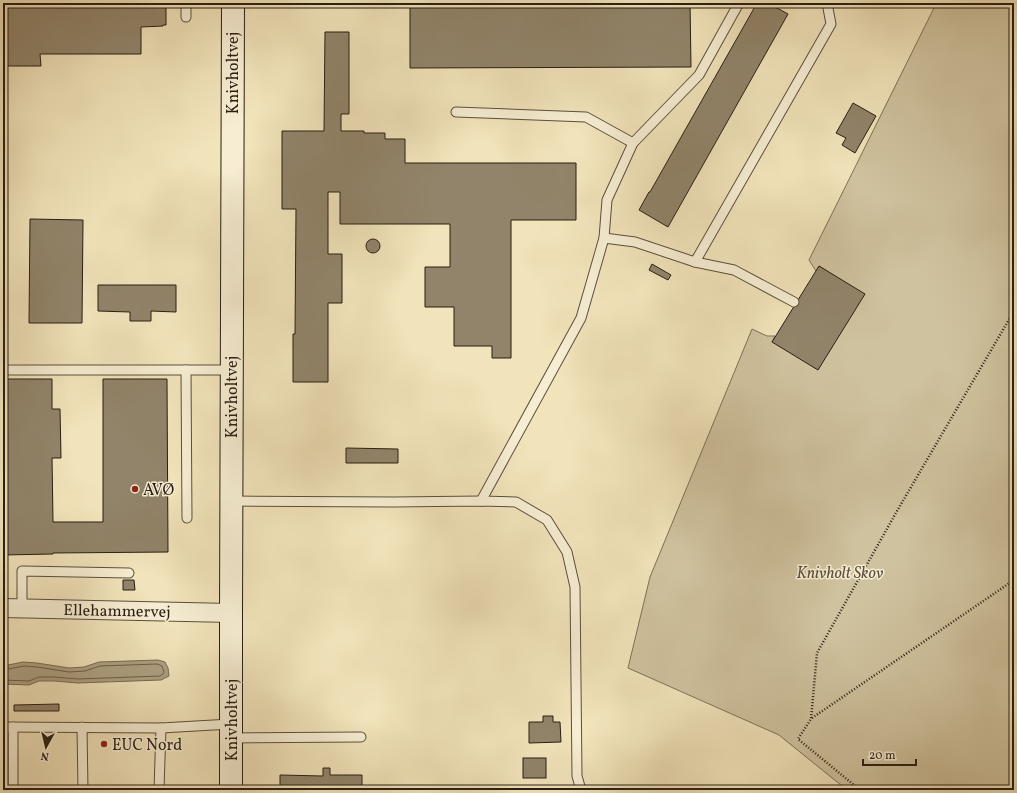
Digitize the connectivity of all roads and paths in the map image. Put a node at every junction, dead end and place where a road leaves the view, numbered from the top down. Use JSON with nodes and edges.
{"nodes":[{"id":1,"x":186,"y":3,"type":"edge"},
{"id":2,"x":233,"y":3,"type":"edge"},
{"id":3,"x":739,"y":3,"type":"edge"},
{"id":4,"x":827,"y":3,"type":"edge"},
{"id":5,"x":186,"y":17,"type":"dead end"},
{"id":6,"x":456,"y":112,"type":"dead end"},
{"id":7,"x":633,"y":143,"type":"junction"},
{"id":8,"x":604,"y":238,"type":"junction"},
{"id":9,"x":695,"y":262,"type":"junction"},
{"id":10,"x":794,"y":302,"type":"dead end"},
{"id":11,"x":1014,"y":311,"type":"edge"},
{"id":12,"x":3,"y":370,"type":"edge"},
{"id":13,"x":186,"y":370,"type":"junction"},
{"id":14,"x":231,"y":370,"type":"junction"},
{"id":15,"x":231,"y":501,"type":"junction"},
{"id":16,"x":481,"y":501,"type":"junction"},
{"id":17,"x":187,"y":518,"type":"dead end"},
{"id":18,"x":129,"y":573,"type":"dead end"},
{"id":19,"x":1014,"y":580,"type":"edge"},
{"id":20,"x":3,"y":608,"type":"edge"},
{"id":21,"x":22,"y":608,"type":"junction"},
{"id":22,"x":231,"y":613,"type":"junction"},
{"id":23,"x":811,"y":719,"type":"junction"},
{"id":24,"x":3,"y":727,"type":"edge"},
{"id":25,"x":13,"y":727,"type":"junction"},
{"id":26,"x":82,"y":728,"type":"junction"},
{"id":27,"x":161,"y":728,"type":"junction"},
{"id":28,"x":231,"y":731,"type":"junction"},
{"id":29,"x":361,"y":737,"type":"dead end"},
{"id":30,"x":13,"y":790,"type":"edge"},
{"id":31,"x":83,"y":790,"type":"edge"},
{"id":32,"x":159,"y":790,"type":"edge"},
{"id":33,"x":231,"y":790,"type":"edge"},
{"id":34,"x":581,"y":790,"type":"edge"},
{"id":35,"x":860,"y":790,"type":"edge"}],
"edges":[{"from":1,"to":5,"type":"lane"},
{"from":2,"to":14,"type":"street","name":"Knivholtvej"},
{"from":3,"to":7,"type":"lane"},
{"from":4,"to":9,"type":"lane"},
{"from":6,"to":7,"type":"lane"},
{"from":7,"to":8,"type":"lane"},
{"from":8,"to":9,"type":"lane"},
{"from":8,"to":16,"type":"lane"},
{"from":9,"to":10,"type":"lane"},
{"from":11,"to":23,"type":"path"},
{"from":12,"to":13,"type":"lane"},
{"from":13,"to":14,"type":"lane"},
{"from":13,"to":17,"type":"lane"},
{"from":14,"to":15,"type":"street","name":"Knivholtvej"},
{"from":15,"to":16,"type":"lane"},
{"from":15,"to":22,"type":"street","name":"Knivholtvej"},
{"from":16,"to":34,"type":"lane"},
{"from":18,"to":21,"type":"lane"},
{"from":19,"to":23,"type":"path"},
{"from":20,"to":21,"type":"street","name":"Ellehammervej"},
{"from":21,"to":22,"type":"street","name":"Ellehammervej"},
{"from":22,"to":28,"type":"street","name":"Knivholtvej"},
{"from":23,"to":35,"type":"path"},
{"from":24,"to":25,"type":"lane"},
{"from":25,"to":26,"type":"lane"},
{"from":25,"to":30,"type":"lane"},
{"from":26,"to":27,"type":"lane"},
{"from":26,"to":31,"type":"lane"},
{"from":27,"to":28,"type":"lane"},
{"from":27,"to":32,"type":"lane"},
{"from":28,"to":29,"type":"lane"},
{"from":28,"to":33,"type":"street","name":"Knivholtvej"}]}
